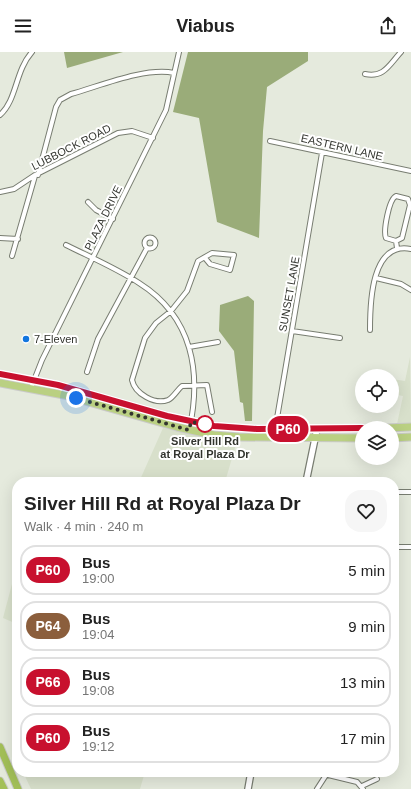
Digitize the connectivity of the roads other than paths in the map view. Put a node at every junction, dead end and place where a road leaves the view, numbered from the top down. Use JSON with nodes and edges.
{"nodes":[{"id":1,"x":32,"y":52,"type":"edge"},
{"id":2,"x":180,"y":52,"type":"edge"},
{"id":3,"x":400,"y":52,"type":"edge"},
{"id":4,"x":174,"y":73,"type":"junction"},
{"id":5,"x":365,"y":74,"type":"dead end"},
{"id":6,"x":0,"y":115,"type":"edge"},
{"id":7,"x":153,"y":138,"type":"junction"},
{"id":8,"x":270,"y":141,"type":"dead end"},
{"id":9,"x":322,"y":153,"type":"junction"},
{"id":10,"x":411,"y":171,"type":"edge"},
{"id":11,"x":36,"y":175,"type":"junction"},
{"id":12,"x":0,"y":192,"type":"edge"},
{"id":13,"x":88,"y":202,"type":"dead end"},
{"id":14,"x":113,"y":219,"type":"junction"},
{"id":15,"x":0,"y":238,"type":"edge"},
{"id":16,"x":18,"y":239,"type":"junction"},
{"id":17,"x":396,"y":241,"type":"junction"},
{"id":18,"x":66,"y":245,"type":"dead end"},
{"id":19,"x":147,"y":248,"type":"dead end"},
{"id":20,"x":398,"y":248,"type":"junction"},
{"id":21,"x":411,"y":249,"type":"edge"},
{"id":22,"x":12,"y":256,"type":"dead end"},
{"id":23,"x":205,"y":258,"type":"junction"},
{"id":24,"x":93,"y":259,"type":"junction"},
{"id":25,"x":130,"y":277,"type":"junction"},
{"id":26,"x":376,"y":278,"type":"junction"},
{"id":27,"x":411,"y":290,"type":"edge"},
{"id":28,"x":171,"y":311,"type":"junction"},
{"id":29,"x":370,"y":330,"type":"dead end"},
{"id":30,"x":292,"y":331,"type":"junction"},
{"id":31,"x":340,"y":338,"type":"dead end"},
{"id":32,"x":218,"y":342,"type":"dead end"},
{"id":33,"x":189,"y":347,"type":"junction"},
{"id":34,"x":87,"y":372,"type":"dead end"},
{"id":35,"x":0,"y":374,"type":"edge"},
{"id":36,"x":33,"y":379,"type":"junction"},
{"id":37,"x":0,"y":383,"type":"edge"},
{"id":38,"x":196,"y":386,"type":"junction"},
{"id":39,"x":31,"y":388,"type":"junction"},
{"id":40,"x":212,"y":412,"type":"dead end"},
{"id":41,"x":191,"y":422,"type":"junction"},
{"id":42,"x":411,"y":427,"type":"edge"},
{"id":43,"x":355,"y":428,"type":"edge"},
{"id":44,"x":399,"y":428,"type":"edge"},
{"id":45,"x":275,"y":429,"type":"junction"},
{"id":46,"x":317,"y":429,"type":"junction"},
{"id":47,"x":189,"y":430,"type":"junction"},
{"id":48,"x":411,"y":437,"type":"edge"},
{"id":49,"x":274,"y":438,"type":"junction"},
{"id":50,"x":355,"y":438,"type":"edge"},
{"id":51,"x":399,"y":438,"type":"edge"},
{"id":52,"x":315,"y":439,"type":"junction"},
{"id":53,"x":307,"y":477,"type":"edge"},
{"id":54,"x":399,"y":492,"type":"edge"},
{"id":55,"x":411,"y":492,"type":"edge"},
{"id":56,"x":399,"y":547,"type":"edge"},
{"id":57,"x":411,"y":547,"type":"edge"},
{"id":58,"x":0,"y":747,"type":"edge"},
{"id":59,"x":12,"y":775,"type":"edge"},
{"id":60,"x":13,"y":777,"type":"edge"},
{"id":61,"x":250,"y":777,"type":"edge"},
{"id":62,"x":326,"y":777,"type":"edge"},
{"id":63,"x":341,"y":777,"type":"edge"},
{"id":64,"x":377,"y":779,"type":"dead end"},
{"id":65,"x":0,"y":781,"type":"edge"},
{"id":66,"x":362,"y":788,"type":"edge"},
{"id":67,"x":4,"y":789,"type":"edge"},
{"id":68,"x":18,"y":789,"type":"edge"},
{"id":69,"x":248,"y":789,"type":"edge"},
{"id":70,"x":318,"y":789,"type":"edge"}],
"edges":[{"from":1,"to":6,"type":"street"},
{"from":2,"to":4,"type":"street","name":"PLAZA DRIVE"},
{"from":3,"to":5,"type":"street"},
{"from":4,"to":7,"type":"street","name":"PLAZA DRIVE"},
{"from":4,"to":11,"type":"street"},
{"from":7,"to":11,"type":"street","name":"LUBBOCK ROAD"},
{"from":7,"to":14,"type":"street","name":"PLAZA DRIVE"},
{"from":8,"to":9,"type":"street","name":"EASTERN LANE"},
{"from":9,"to":10,"type":"street","name":"EASTERN LANE"},
{"from":9,"to":30,"type":"street","name":"SUNSET LANE"},
{"from":11,"to":12,"type":"street","name":"LUBBOCK ROAD"},
{"from":11,"to":16,"type":"street"},
{"from":13,"to":14,"type":"street"},
{"from":14,"to":24,"type":"street","name":"PLAZA DRIVE"},
{"from":15,"to":16,"type":"street"},
{"from":16,"to":22,"type":"street"},
{"from":17,"to":17,"type":"street"},
{"from":17,"to":20,"type":"street"},
{"from":18,"to":24,"type":"street"},
{"from":19,"to":25,"type":"street"},
{"from":20,"to":21,"type":"street"},
{"from":20,"to":26,"type":"street"},
{"from":23,"to":23,"type":"street"},
{"from":23,"to":28,"type":"street"},
{"from":24,"to":25,"type":"street"},
{"from":24,"to":36,"type":"street","name":"PLAZA DRIVE"},
{"from":25,"to":28,"type":"street"},
{"from":25,"to":34,"type":"street"},
{"from":26,"to":27,"type":"street"},
{"from":26,"to":29,"type":"street"},
{"from":28,"to":33,"type":"street"},
{"from":28,"to":38,"type":"street"},
{"from":30,"to":31,"type":"street"},
{"from":30,"to":45,"type":"street","name":"SUNSET LANE"},
{"from":32,"to":33,"type":"street"},
{"from":33,"to":38,"type":"street"},
{"from":35,"to":36,"type":"main road"},
{"from":36,"to":39,"type":"street","name":"PLAZA DRIVE"},
{"from":36,"to":41,"type":"main road"},
{"from":37,"to":39,"type":"main road"},
{"from":38,"to":40,"type":"street"},
{"from":38,"to":41,"type":"street"},
{"from":39,"to":47,"type":"main road"},
{"from":41,"to":45,"type":"main road"},
{"from":41,"to":47,"type":"street"},
{"from":42,"to":44,"type":"main road"},
{"from":43,"to":46,"type":"main road"},
{"from":45,"to":46,"type":"main road"},
{"from":45,"to":49,"type":"street","name":"SUNSET LANE"},
{"from":46,"to":52,"type":"street"},
{"from":47,"to":49,"type":"main road"},
{"from":48,"to":51,"type":"main road"},
{"from":49,"to":52,"type":"main road"},
{"from":50,"to":52,"type":"main road"},
{"from":52,"to":53,"type":"street"},
{"from":54,"to":55,"type":"street"},
{"from":56,"to":57,"type":"street"},
{"from":58,"to":59,"type":"highway"},
{"from":60,"to":68,"type":"highway"},
{"from":61,"to":69,"type":"street"},
{"from":62,"to":70,"type":"street"},
{"from":63,"to":66,"type":"street"},
{"from":64,"to":66,"type":"street"},
{"from":65,"to":67,"type":"highway"}]}
